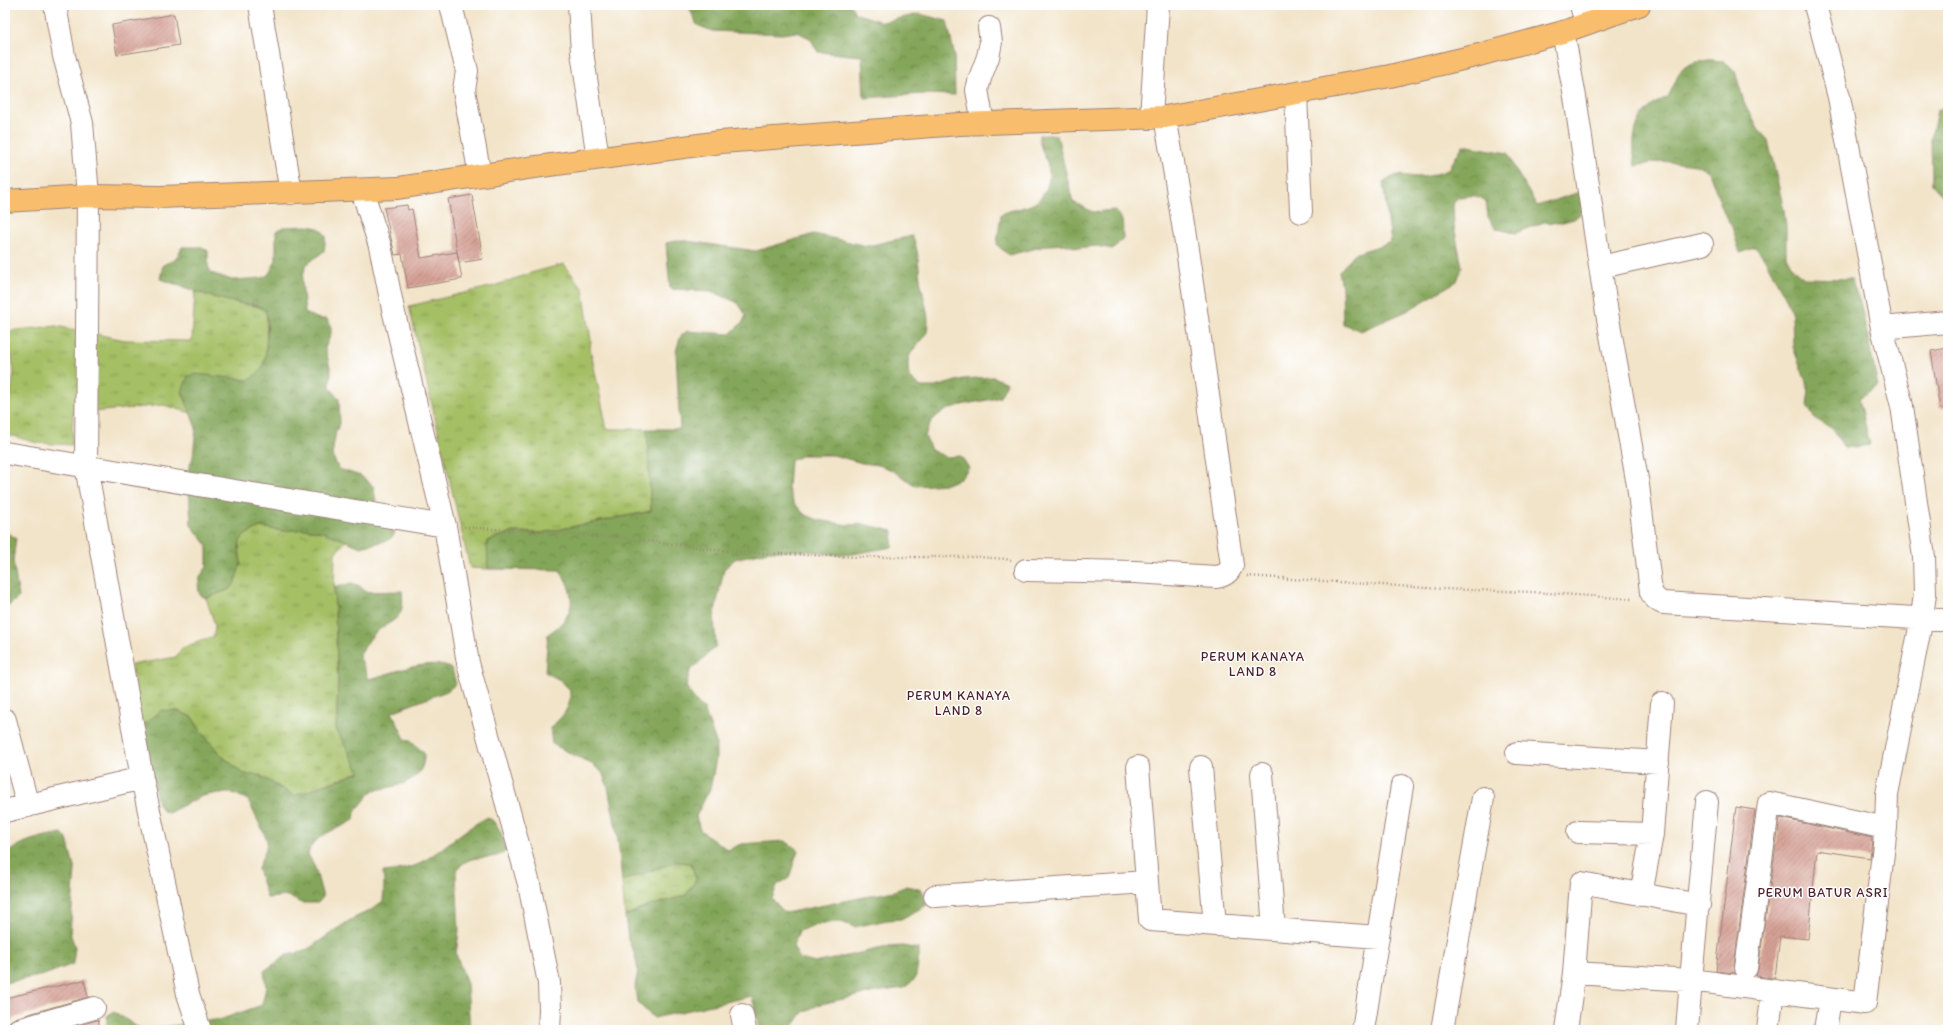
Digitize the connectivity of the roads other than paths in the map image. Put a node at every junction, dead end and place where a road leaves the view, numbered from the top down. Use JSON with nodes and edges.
{"nodes":[{"id":1,"x":55,"y":5,"type":"edge"},
{"id":2,"x":260,"y":5,"type":"edge"},
{"id":3,"x":451,"y":5,"type":"edge"},
{"id":4,"x":579,"y":5,"type":"edge"},
{"id":5,"x":1158,"y":5,"type":"edge"},
{"id":6,"x":1639,"y":5,"type":"edge"},
{"id":7,"x":1815,"y":5,"type":"edge"},
{"id":8,"x":1584,"y":14,"type":"edge"},
{"id":9,"x":989,"y":28,"type":"dead end"},
{"id":10,"x":1563,"y":32,"type":"junction"},
{"id":11,"x":1296,"y":94,"type":"junction"},
{"id":12,"x":1158,"y":117,"type":"junction"},
{"id":13,"x":982,"y":123,"type":"junction"},
{"id":14,"x":598,"y":158,"type":"junction"},
{"id":15,"x":480,"y":176,"type":"junction"},
{"id":16,"x":362,"y":190,"type":"junction"},
{"id":17,"x":291,"y":193,"type":"junction"},
{"id":18,"x":88,"y":196,"type":"junction"},
{"id":19,"x":5,"y":201,"type":"edge"},
{"id":20,"x":1302,"y":212,"type":"dead end"},
{"id":21,"x":1702,"y":244,"type":"dead end"},
{"id":22,"x":1601,"y":267,"type":"junction"},
{"id":23,"x":1948,"y":322,"type":"edge"},
{"id":24,"x":1882,"y":328,"type":"junction"},
{"id":25,"x":5,"y":453,"type":"edge"},
{"id":26,"x":86,"y":466,"type":"junction"},
{"id":27,"x":445,"y":526,"type":"junction"},
{"id":28,"x":1026,"y":570,"type":"road end"},
{"id":29,"x":1922,"y":618,"type":"junction"},
{"id":30,"x":1948,"y":620,"type":"edge"},
{"id":31,"x":1662,"y":703,"type":"dead end"},
{"id":32,"x":5,"y":720,"type":"edge"},
{"id":33,"x":1517,"y":753,"type":"dead end"},
{"id":34,"x":1658,"y":762,"type":"junction"},
{"id":35,"x":1138,"y":767,"type":"dead end"},
{"id":36,"x":1201,"y":767,"type":"dead end"},
{"id":37,"x":1262,"y":774,"type":"dead end"},
{"id":38,"x":142,"y":778,"type":"junction"},
{"id":39,"x":1402,"y":786,"type":"dead end"},
{"id":40,"x":1483,"y":798,"type":"dead end"},
{"id":41,"x":1707,"y":802,"type":"dead end"},
{"id":42,"x":28,"y":806,"type":"junction"},
{"id":43,"x":5,"y":811,"type":"edge"},
{"id":44,"x":1886,"y":828,"type":"junction"},
{"id":45,"x":1578,"y":832,"type":"dead end"},
{"id":46,"x":1652,"y":834,"type":"junction"},
{"id":47,"x":1147,"y":882,"type":"junction"},
{"id":48,"x":1641,"y":895,"type":"junction"},
{"id":49,"x":935,"y":896,"type":"dead end"},
{"id":50,"x":1699,"y":905,"type":"junction"},
{"id":51,"x":1215,"y":925,"type":"junction"},
{"id":52,"x":1274,"y":930,"type":"junction"},
{"id":53,"x":1378,"y":937,"type":"junction"},
{"id":54,"x":1746,"y":968,"type":"dead end"},
{"id":55,"x":1574,"y":973,"type":"junction"},
{"id":56,"x":1691,"y":980,"type":"junction"},
{"id":57,"x":1773,"y":991,"type":"junction"},
{"id":58,"x":1830,"y":999,"type":"junction"},
{"id":59,"x":94,"y":1008,"type":"dead end"},
{"id":60,"x":18,"y":1030,"type":"edge"},
{"id":61,"x":200,"y":1030,"type":"edge"},
{"id":62,"x":549,"y":1030,"type":"edge"},
{"id":63,"x":1363,"y":1030,"type":"edge"},
{"id":64,"x":1442,"y":1030,"type":"edge"},
{"id":65,"x":1566,"y":1030,"type":"edge"},
{"id":66,"x":1687,"y":1030,"type":"edge"},
{"id":67,"x":1768,"y":1030,"type":"edge"},
{"id":68,"x":1826,"y":1030,"type":"edge"}],
"edges":[{"from":1,"to":18,"type":"street"},
{"from":2,"to":17,"type":"street"},
{"from":3,"to":15,"type":"street"},
{"from":4,"to":14,"type":"street"},
{"from":5,"to":12,"type":"street"},
{"from":6,"to":8,"type":"main road"},
{"from":7,"to":24,"type":"street"},
{"from":8,"to":10,"type":"main road"},
{"from":9,"to":13,"type":"street"},
{"from":10,"to":11,"type":"main road"},
{"from":10,"to":22,"type":"street"},
{"from":11,"to":12,"type":"main road"},
{"from":11,"to":20,"type":"street"},
{"from":12,"to":13,"type":"main road"},
{"from":12,"to":28,"type":"street"},
{"from":13,"to":14,"type":"main road"},
{"from":14,"to":15,"type":"main road"},
{"from":15,"to":16,"type":"main road"},
{"from":16,"to":17,"type":"main road"},
{"from":16,"to":27,"type":"street"},
{"from":17,"to":18,"type":"main road"},
{"from":18,"to":19,"type":"main road"},
{"from":18,"to":26,"type":"street"},
{"from":21,"to":22,"type":"street"},
{"from":22,"to":29,"type":"street"},
{"from":23,"to":24,"type":"street"},
{"from":24,"to":29,"type":"street"},
{"from":25,"to":26,"type":"street"},
{"from":26,"to":27,"type":"street"},
{"from":26,"to":38,"type":"street"},
{"from":27,"to":62,"type":"street"},
{"from":29,"to":30,"type":"street"},
{"from":29,"to":44,"type":"street"},
{"from":31,"to":34,"type":"street"},
{"from":32,"to":42,"type":"street"},
{"from":33,"to":34,"type":"street"},
{"from":34,"to":46,"type":"street"},
{"from":35,"to":47,"type":"street"},
{"from":36,"to":51,"type":"street"},
{"from":37,"to":52,"type":"street"},
{"from":38,"to":42,"type":"street"},
{"from":38,"to":61,"type":"street"},
{"from":39,"to":53,"type":"street"},
{"from":40,"to":64,"type":"street"},
{"from":41,"to":50,"type":"street"},
{"from":42,"to":43,"type":"street"},
{"from":44,"to":54,"type":"street"},
{"from":44,"to":58,"type":"street"},
{"from":45,"to":46,"type":"street"},
{"from":46,"to":48,"type":"street"},
{"from":47,"to":49,"type":"street"},
{"from":47,"to":51,"type":"street"},
{"from":48,"to":50,"type":"street"},
{"from":48,"to":55,"type":"street"},
{"from":50,"to":56,"type":"street"},
{"from":51,"to":52,"type":"street"},
{"from":52,"to":53,"type":"street"},
{"from":53,"to":63,"type":"street"},
{"from":55,"to":56,"type":"street"},
{"from":55,"to":65,"type":"street"},
{"from":56,"to":57,"type":"street"},
{"from":56,"to":66,"type":"street"},
{"from":57,"to":58,"type":"street"},
{"from":57,"to":67,"type":"street"},
{"from":58,"to":68,"type":"street"},
{"from":59,"to":60,"type":"street"}]}
